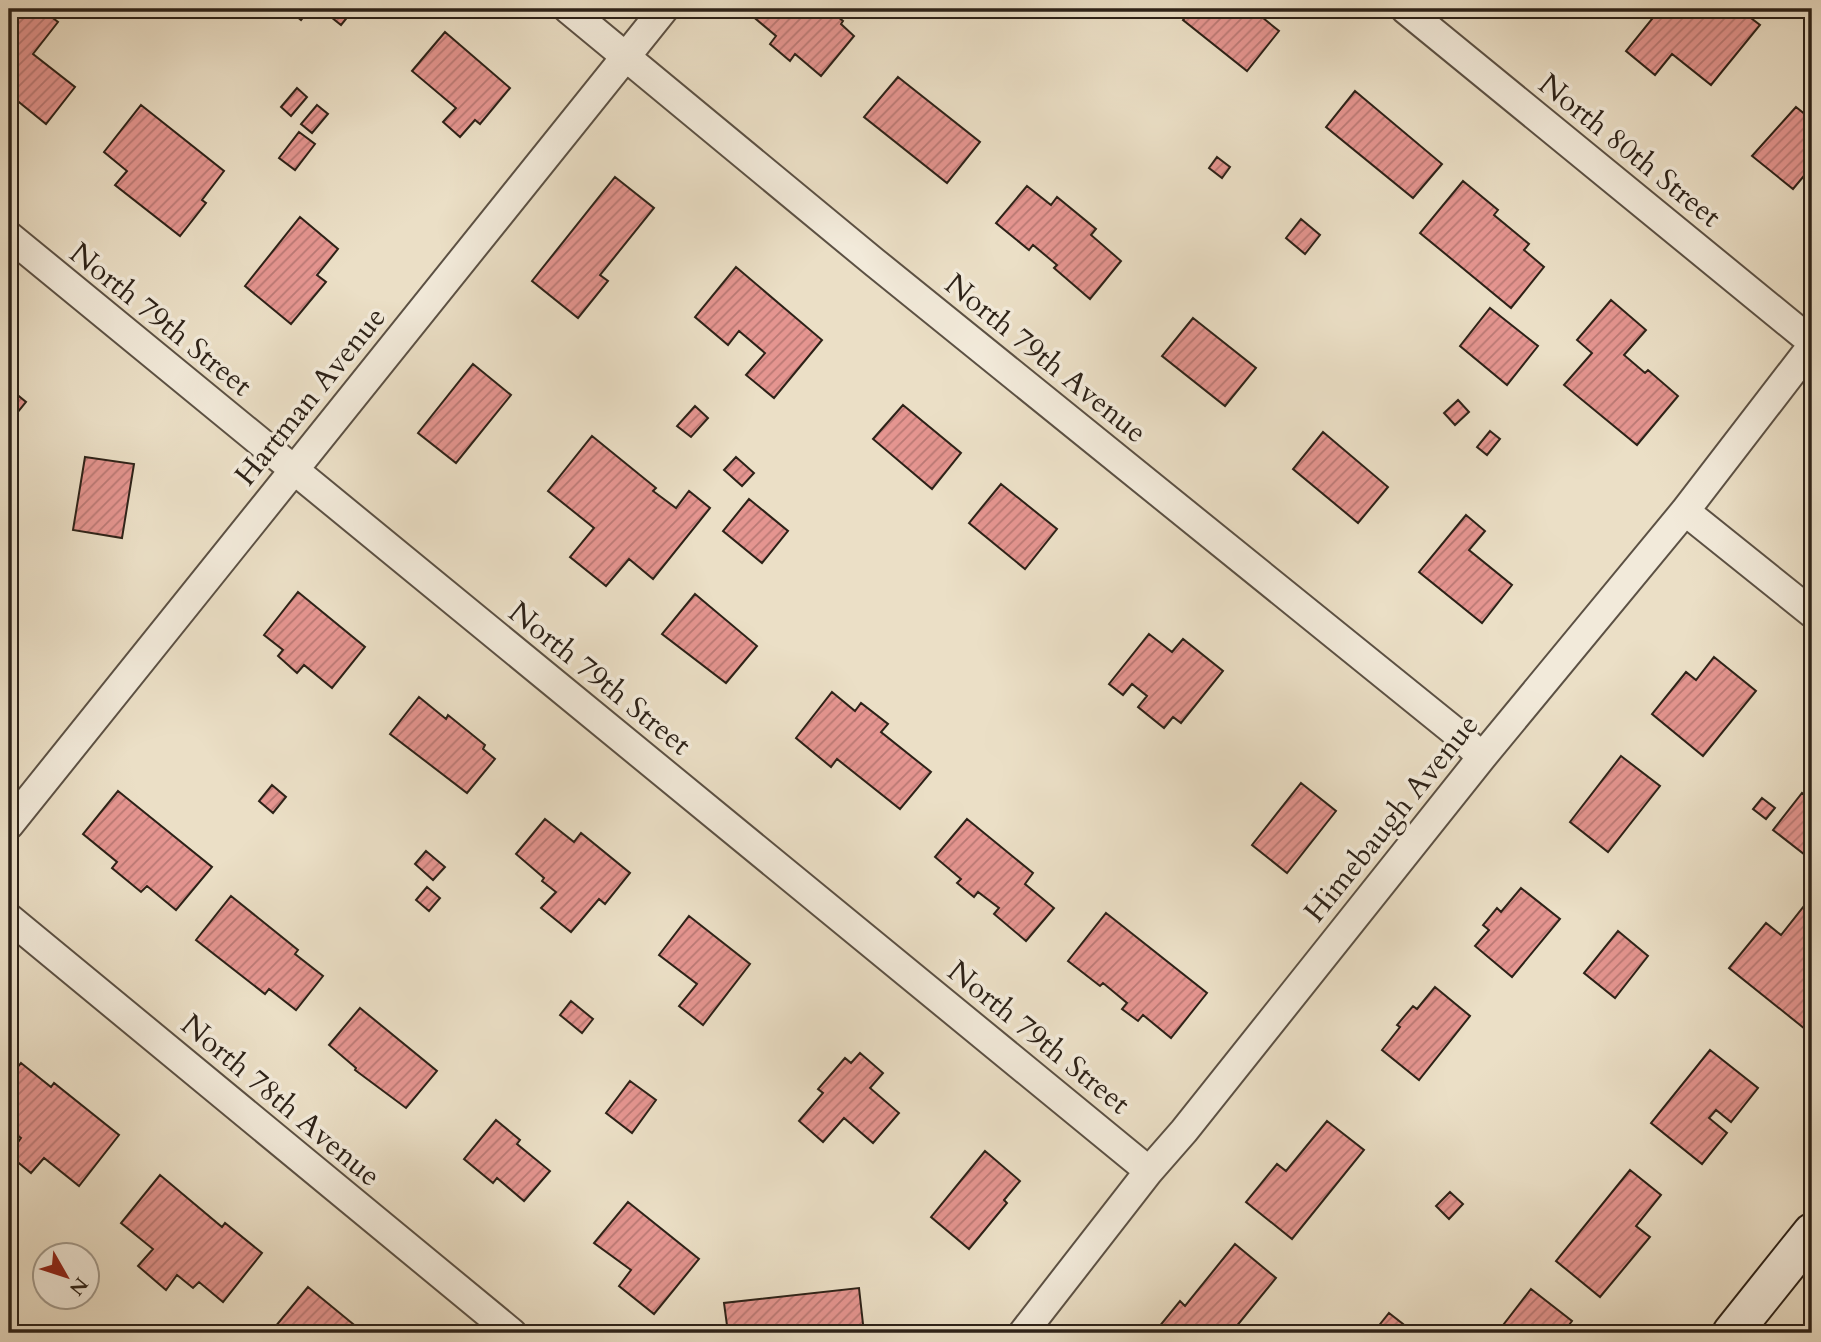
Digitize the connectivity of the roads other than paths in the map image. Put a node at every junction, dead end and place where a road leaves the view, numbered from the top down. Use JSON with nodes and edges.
{"nodes":[{"id":1,"x":568,"y":9,"type":"edge"},
{"id":2,"x":664,"y":9,"type":"edge"},
{"id":3,"x":1405,"y":9,"type":"edge"},
{"id":4,"x":626,"y":56,"type":"junction"},
{"id":5,"x":9,"y":236,"type":"edge"},
{"id":6,"x":1812,"y":344,"type":"edge"},
{"id":7,"x":293,"y":470,"type":"junction"},
{"id":8,"x":1685,"y":511,"type":"junction"},
{"id":9,"x":1812,"y":614,"type":"edge"},
{"id":10,"x":1482,"y":757,"type":"junction"},
{"id":11,"x":9,"y":825,"type":"edge"},
{"id":12,"x":9,"y":918,"type":"edge"},
{"id":13,"x":1149,"y":1171,"type":"junction"},
{"id":14,"x":1812,"y":1233,"type":"edge"},
{"id":15,"x":512,"y":1333,"type":"edge"},
{"id":16,"x":1023,"y":1333,"type":"edge"},
{"id":17,"x":1732,"y":1333,"type":"edge"}],
"edges":[{"from":1,"to":4,"type":"street","name":"North 79th Avenue"},
{"from":2,"to":4,"type":"street","name":"Hartman Avenue"},
{"from":3,"to":6,"type":"street","name":"North 80th Street"},
{"from":4,"to":7,"type":"street","name":"Hartman Avenue"},
{"from":4,"to":10,"type":"street","name":"North 79th Avenue"},
{"from":5,"to":7,"type":"street","name":"North 79th Street"},
{"from":6,"to":8,"type":"street","name":"Himebaugh Avenue"},
{"from":7,"to":11,"type":"street","name":"Hartman Avenue"},
{"from":7,"to":13,"type":"street","name":"North 79th Street"},
{"from":8,"to":9,"type":"street"},
{"from":8,"to":10,"type":"street","name":"Himebaugh Avenue"},
{"from":10,"to":13,"type":"street","name":"Himebaugh Avenue"},
{"from":12,"to":15,"type":"street","name":"North 78th Avenue"},
{"from":13,"to":16,"type":"street","name":"Himebaugh Avenue"},
{"from":14,"to":17,"type":"main road"}]}
